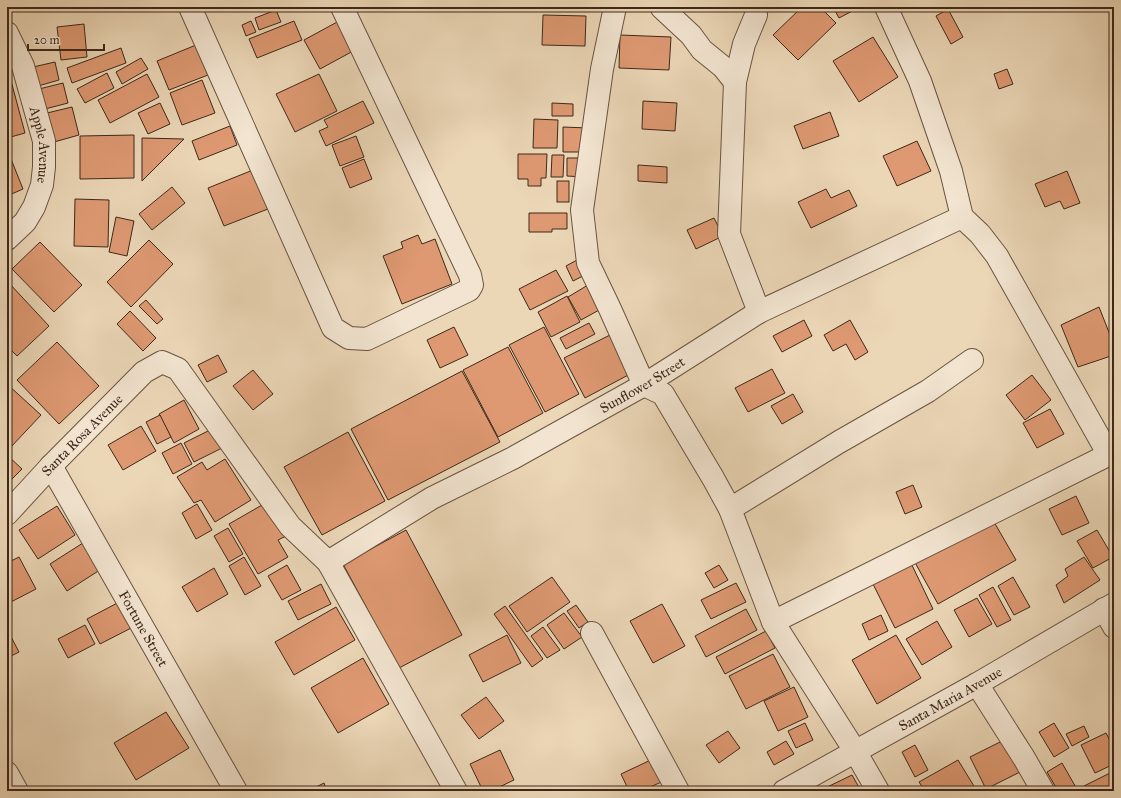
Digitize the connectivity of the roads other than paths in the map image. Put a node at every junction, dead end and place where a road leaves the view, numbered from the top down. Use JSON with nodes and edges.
{"nodes":[{"id":1,"x":190,"y":7,"type":"edge"},
{"id":2,"x":342,"y":7,"type":"edge"},
{"id":3,"x":615,"y":7,"type":"edge"},
{"id":4,"x":886,"y":7,"type":"edge"},
{"id":5,"x":662,"y":8,"type":"edge"},
{"id":6,"x":756,"y":15,"type":"dead end"},
{"id":7,"x":7,"y":33,"type":"edge"},
{"id":8,"x":15,"y":68,"type":"edge"},
{"id":9,"x":734,"y":82,"type":"junction"},
{"id":10,"x":962,"y":217,"type":"junction"},
{"id":11,"x":7,"y":239,"type":"edge"},
{"id":12,"x":759,"y":312,"type":"junction"},
{"id":13,"x":972,"y":360,"type":"dead end"},
{"id":14,"x":644,"y":385,"type":"junction"},
{"id":15,"x":1112,"y":454,"type":"edge"},
{"id":16,"x":51,"y":466,"type":"junction"},
{"id":17,"x":730,"y":509,"type":"junction"},
{"id":18,"x":7,"y":514,"type":"edge"},
{"id":19,"x":328,"y":562,"type":"junction"},
{"id":20,"x":1111,"y":613,"type":"edge"},
{"id":21,"x":773,"y":622,"type":"junction"},
{"id":22,"x":592,"y":633,"type":"dead end"},
{"id":23,"x":977,"y":684,"type":"junction"},
{"id":24,"x":855,"y":751,"type":"junction"},
{"id":25,"x":7,"y":773,"type":"edge"},
{"id":26,"x":17,"y":791,"type":"edge"},
{"id":27,"x":236,"y":791,"type":"edge"},
{"id":28,"x":456,"y":791,"type":"edge"},
{"id":29,"x":678,"y":791,"type":"edge"},
{"id":30,"x":784,"y":791,"type":"edge"},
{"id":31,"x":878,"y":791,"type":"edge"},
{"id":32,"x":1043,"y":791,"type":"edge"}],
"edges":[{"from":1,"to":2,"type":"street"},
{"from":3,"to":14,"type":"street"},
{"from":4,"to":10,"type":"street"},
{"from":5,"to":9,"type":"street"},
{"from":6,"to":9,"type":"street"},
{"from":7,"to":8,"type":"street","name":"Apple Avenue"},
{"from":8,"to":11,"type":"street","name":"Apple Avenue"},
{"from":9,"to":12,"type":"street"},
{"from":10,"to":12,"type":"street","name":"Sunflower Street"},
{"from":10,"to":15,"type":"street"},
{"from":12,"to":14,"type":"street","name":"Sunflower Street"},
{"from":13,"to":17,"type":"street"},
{"from":14,"to":17,"type":"street"},
{"from":14,"to":19,"type":"street","name":"Sunflower Street"},
{"from":15,"to":21,"type":"street"},
{"from":16,"to":18,"type":"street","name":"Santa Rosa Avenue"},
{"from":16,"to":19,"type":"street","name":"Santa Rosa Avenue"},
{"from":16,"to":27,"type":"street","name":"Fortune Street"},
{"from":17,"to":21,"type":"street"},
{"from":19,"to":28,"type":"street"},
{"from":20,"to":23,"type":"street","name":"Santa Maria Avenue"},
{"from":21,"to":24,"type":"street"},
{"from":22,"to":29,"type":"street"},
{"from":23,"to":24,"type":"street","name":"Santa Maria Avenue"},
{"from":23,"to":32,"type":"street"},
{"from":24,"to":30,"type":"street","name":"Santa Maria Avenue"},
{"from":24,"to":31,"type":"street"},
{"from":25,"to":26,"type":"street"}]}
